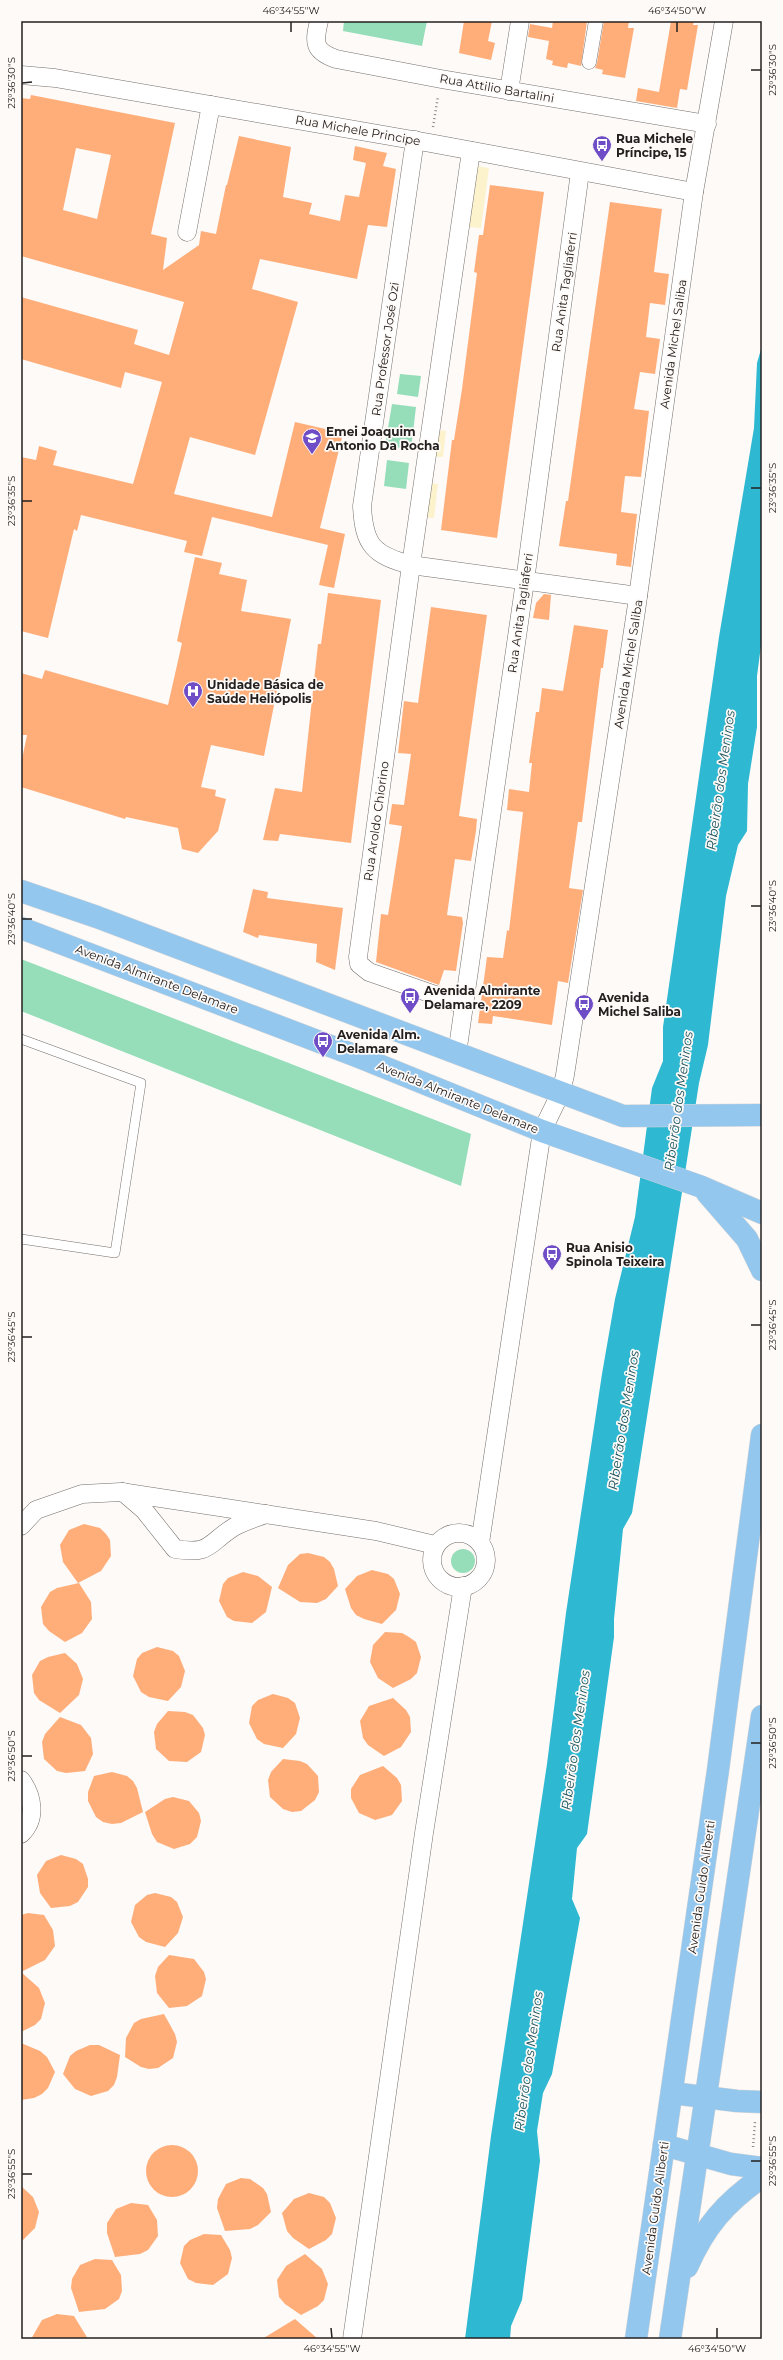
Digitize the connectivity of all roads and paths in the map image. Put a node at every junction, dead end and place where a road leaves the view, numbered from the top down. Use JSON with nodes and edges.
{"nodes":[{"id":1,"x":318,"y":21,"type":"edge"},
{"id":2,"x":520,"y":21,"type":"edge"},
{"id":3,"x":596,"y":21,"type":"edge"},
{"id":4,"x":724,"y":21,"type":"edge"},
{"id":5,"x":589,"y":62,"type":"dead end"},
{"id":6,"x":21,"y":75,"type":"edge"},
{"id":7,"x":441,"y":79,"type":"junction"},
{"id":8,"x":509,"y":90,"type":"junction"},
{"id":9,"x":211,"y":105,"type":"junction"},
{"id":10,"x":707,"y":124,"type":"junction"},
{"id":11,"x":422,"y":142,"type":"junction"},
{"id":12,"x":471,"y":151,"type":"junction"},
{"id":13,"x":580,"y":172,"type":"junction"},
{"id":14,"x":694,"y":192,"type":"junction"},
{"id":15,"x":187,"y":232,"type":"dead end"},
{"id":16,"x":411,"y":565,"type":"junction"},
{"id":17,"x":525,"y":581,"type":"junction"},
{"id":18,"x":638,"y":596,"type":"junction"},
{"id":19,"x":21,"y":890,"type":"edge"},
{"id":20,"x":21,"y":905,"type":"edge"},
{"id":21,"x":97,"y":917,"type":"junction"},
{"id":22,"x":21,"y":928,"type":"edge"},
{"id":23,"x":464,"y":1005,"type":"junction"},
{"id":24,"x":21,"y":1039,"type":"edge"},
{"id":25,"x":457,"y":1054,"type":"junction"},
{"id":26,"x":561,"y":1092,"type":"junction"},
{"id":27,"x":762,"y":1115,"type":"edge"},
{"id":28,"x":542,"y":1131,"type":"junction"},
{"id":29,"x":699,"y":1187,"type":"junction"},
{"id":30,"x":762,"y":1213,"type":"edge"},
{"id":31,"x":21,"y":1239,"type":"edge"},
{"id":32,"x":762,"y":1270,"type":"edge"},
{"id":33,"x":762,"y":1435,"type":"edge"},
{"id":34,"x":123,"y":1492,"type":"junction"},
{"id":35,"x":267,"y":1514,"type":"junction"},
{"id":36,"x":21,"y":1526,"type":"edge"},
{"id":37,"x":480,"y":1543,"type":"junction"},
{"id":38,"x":435,"y":1545,"type":"junction"},
{"id":39,"x":463,"y":1586,"type":"junction"},
{"id":40,"x":762,"y":1716,"type":"edge"},
{"id":41,"x":21,"y":1780,"type":"edge"},
{"id":42,"x":21,"y":1834,"type":"edge"},
{"id":43,"x":672,"y":2093,"type":"junction"},
{"id":44,"x":705,"y":2098,"type":"junction"},
{"id":45,"x":759,"y":2102,"type":"edge"},
{"id":46,"x":664,"y":2145,"type":"junction"},
{"id":47,"x":697,"y":2156,"type":"junction"},
{"id":48,"x":759,"y":2171,"type":"edge"},
{"id":49,"x":677,"y":2290,"type":"junction"},
{"id":50,"x":352,"y":2339,"type":"edge"},
{"id":51,"x":636,"y":2339,"type":"edge"},
{"id":52,"x":670,"y":2339,"type":"edge"}],
"edges":[{"from":1,"to":7,"type":"street","name":"Rua Attilio Bartalini"},
{"from":2,"to":8,"type":"street"},
{"from":3,"to":5,"type":"street"},
{"from":4,"to":10,"type":"street"},
{"from":6,"to":9,"type":"street","name":"Rua Michele Principe"},
{"from":7,"to":8,"type":"street","name":"Rua Attilio Bartalini"},
{"from":7,"to":11,"type":"path"},
{"from":8,"to":10,"type":"street","name":"Rua Attilio Bartalini"},
{"from":9,"to":11,"type":"street","name":"Rua Michele Principe"},
{"from":9,"to":15,"type":"street"},
{"from":10,"to":14,"type":"street"},
{"from":11,"to":12,"type":"street","name":"Rua Michele Principe"},
{"from":11,"to":16,"type":"street","name":"Rua Professor José Ozi"},
{"from":12,"to":13,"type":"street","name":"Rua Michele Principe"},
{"from":12,"to":16,"type":"street","name":"Rua Aroldo Chiorino"},
{"from":13,"to":14,"type":"street","name":"Rua Michele Principe"},
{"from":13,"to":17,"type":"street","name":"Rua Anita Tagliaferri"},
{"from":14,"to":18,"type":"street","name":"Avenida Michel Saliba"},
{"from":16,"to":17,"type":"street","name":"Rua Professor José Ozi"},
{"from":16,"to":23,"type":"street","name":"Rua Aroldo Chiorino"},
{"from":17,"to":18,"type":"street","name":"Rua Professor José Ozi"},
{"from":17,"to":23,"type":"street","name":"Rua Anita Tagliaferri"},
{"from":18,"to":26,"type":"street","name":"Avenida Michel Saliba"},
{"from":19,"to":21,"type":"main road"},
{"from":20,"to":21,"type":"main road"},
{"from":21,"to":25,"type":"main road"},
{"from":22,"to":28,"type":"main road","name":"Avenida Almirante Delamare"},
{"from":23,"to":25,"type":"street","name":"Rua Anita Tagliaferri"},
{"from":24,"to":31,"type":"lane"},
{"from":25,"to":26,"type":"main road"},
{"from":26,"to":27,"type":"main road"},
{"from":26,"to":28,"type":"street","name":"Avenida Michel Saliba"},
{"from":28,"to":29,"type":"main road","name":"Avenida Almirante Delamare"},
{"from":28,"to":37,"type":"street","name":"Avenida Michel Saliba"},
{"from":29,"to":30,"type":"main road","name":"Avenida Almirante Delamare"},
{"from":29,"to":32,"type":"main road"},
{"from":33,"to":43,"type":"main road","name":"Avenida Guido Aliberti"},
{"from":34,"to":35,"type":"street"},
{"from":34,"to":35,"type":"street"},
{"from":34,"to":36,"type":"street"},
{"from":35,"to":38,"type":"street"},
{"from":37,"to":38,"type":"street"},
{"from":37,"to":39,"type":"street"},
{"from":38,"to":39,"type":"street"},
{"from":39,"to":50,"type":"street"},
{"from":40,"to":44,"type":"main road"},
{"from":41,"to":42,"type":"street"},
{"from":43,"to":44,"type":"main road"},
{"from":43,"to":46,"type":"main road","name":"Avenida Guido Aliberti"},
{"from":44,"to":45,"type":"main road"},
{"from":44,"to":47,"type":"main road"},
{"from":45,"to":48,"type":"path"},
{"from":46,"to":47,"type":"main road"},
{"from":46,"to":51,"type":"main road","name":"Avenida Guido Aliberti"},
{"from":47,"to":48,"type":"main road"},
{"from":47,"to":49,"type":"main road"},
{"from":48,"to":49,"type":"main road"},
{"from":49,"to":52,"type":"main road"}]}
